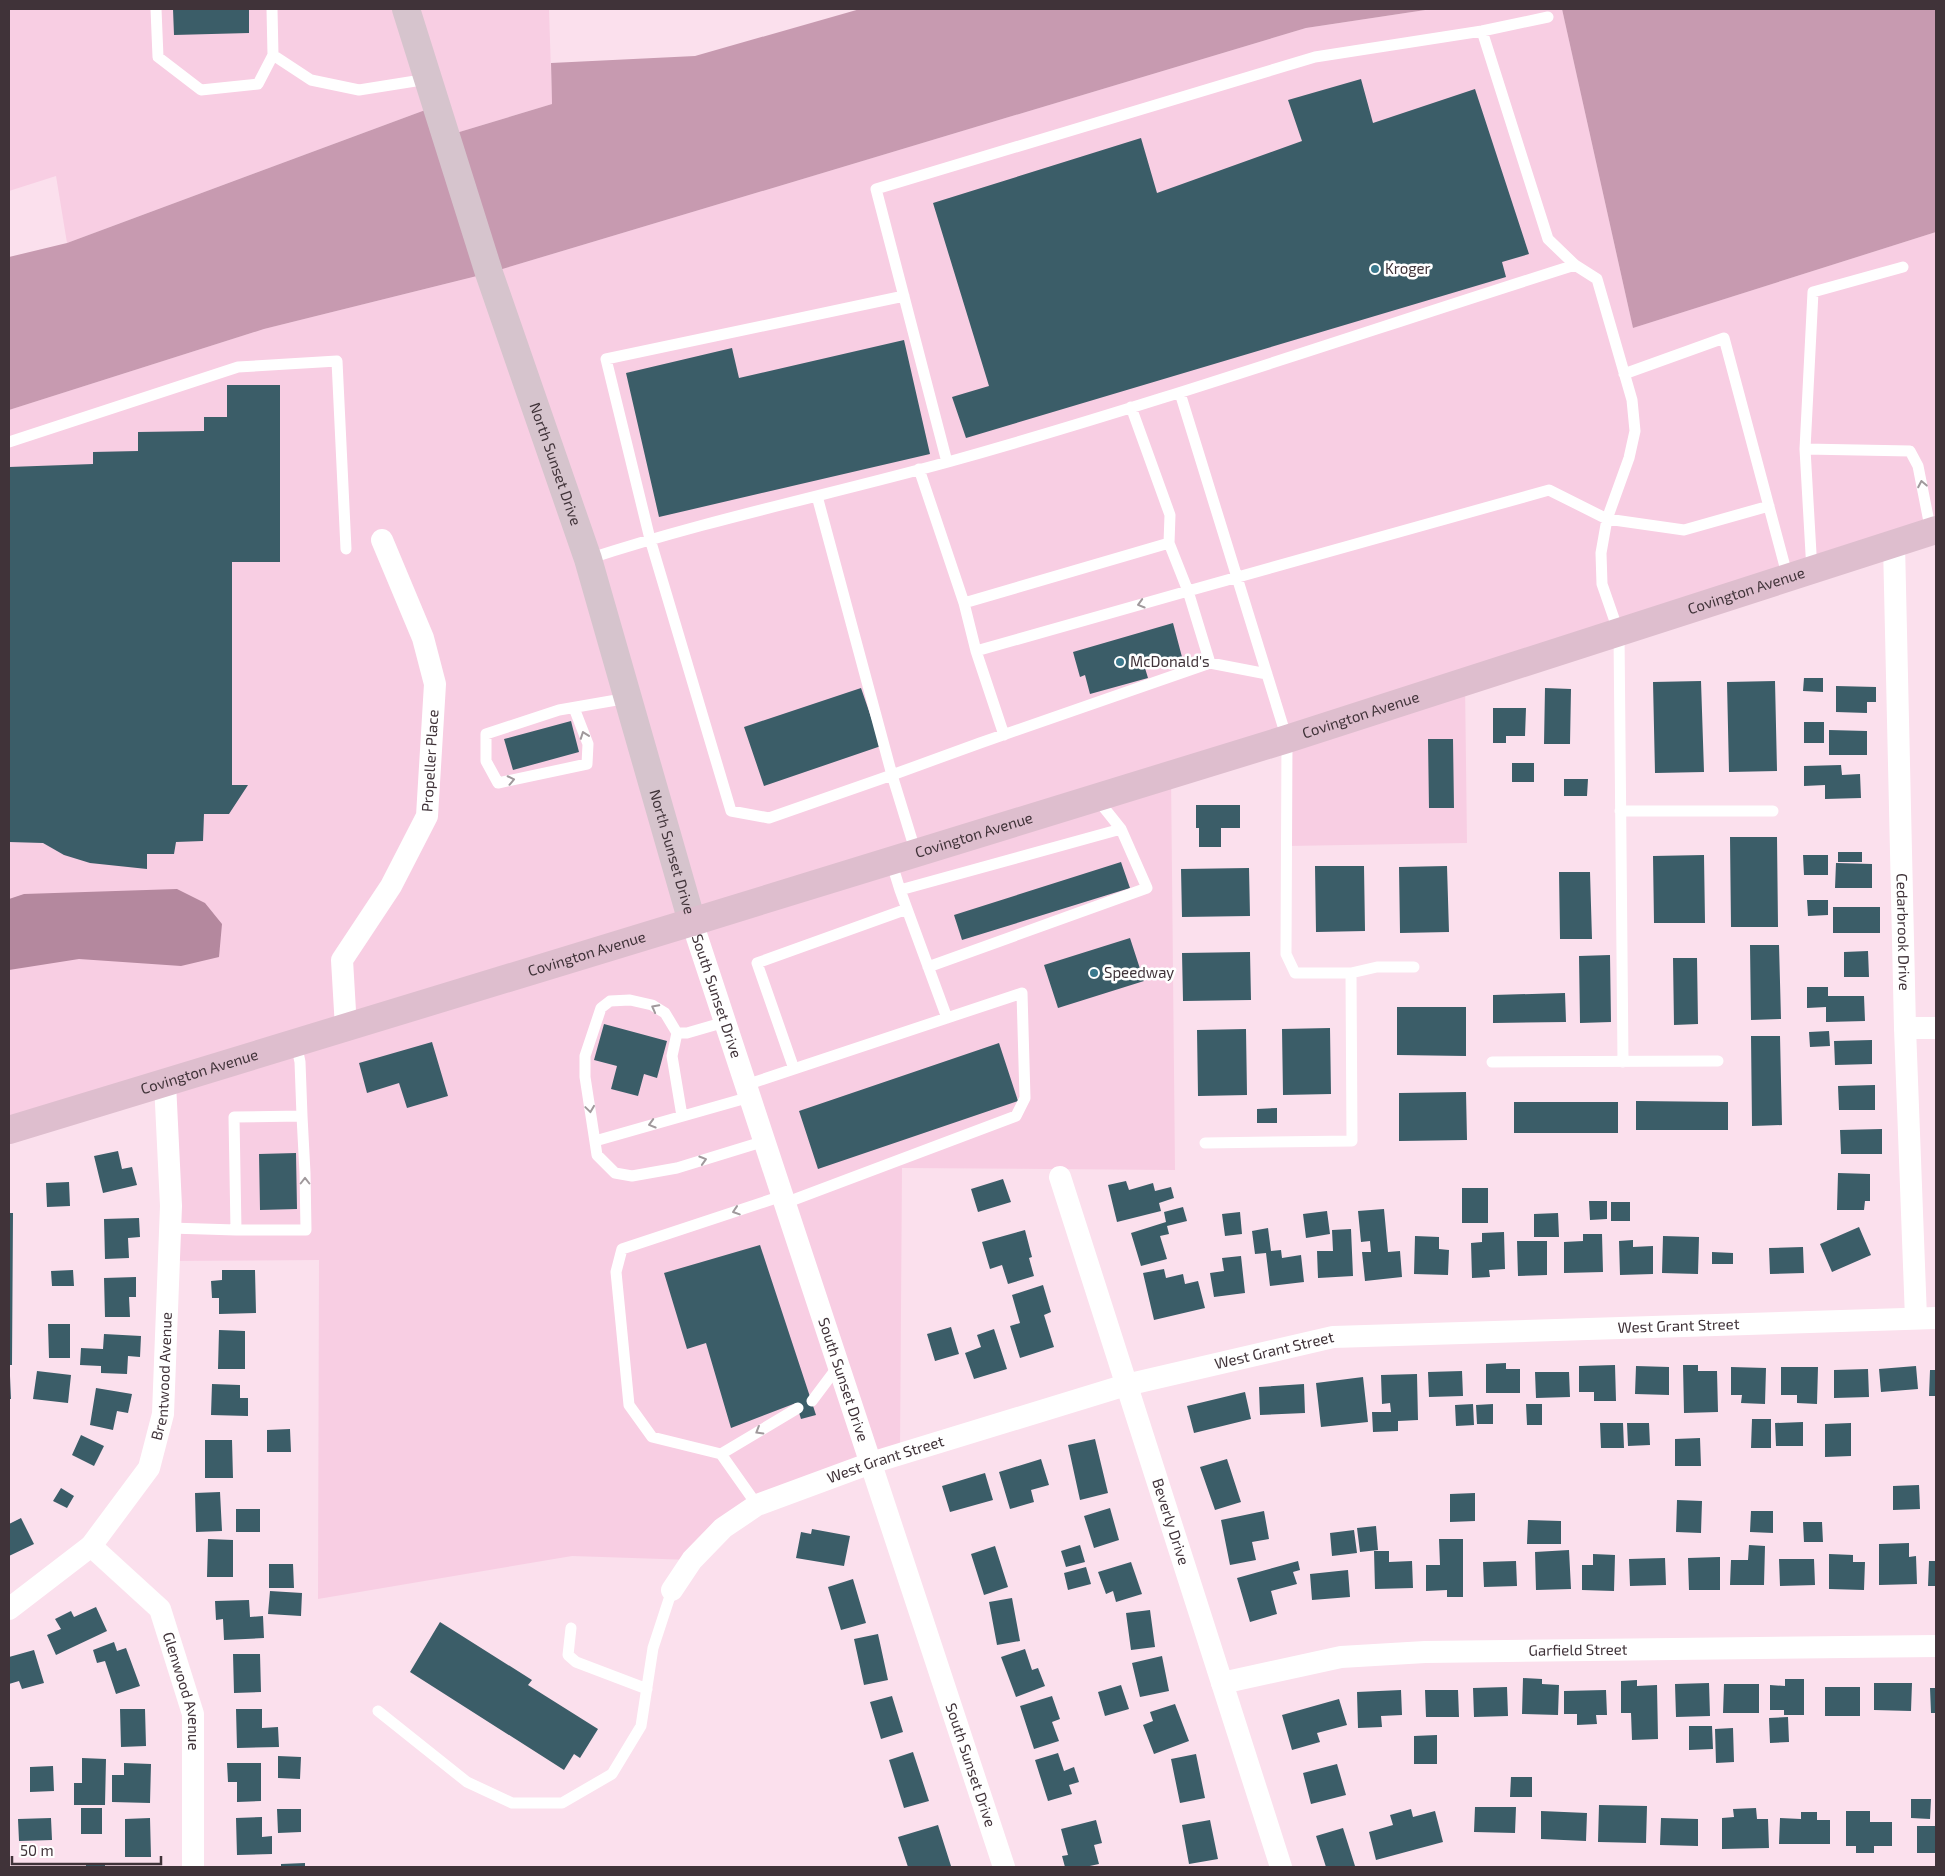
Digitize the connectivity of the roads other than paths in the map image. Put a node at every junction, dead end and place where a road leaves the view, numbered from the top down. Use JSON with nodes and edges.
{"nodes":[{"id":1,"x":156,"y":9,"type":"edge"},
{"id":2,"x":272,"y":9,"type":"edge"},
{"id":3,"x":406,"y":9,"type":"edge"},
{"id":4,"x":1548,"y":17,"type":"dead end"},
{"id":5,"x":1482,"y":31,"type":"junction"},
{"id":6,"x":273,"y":55,"type":"junction"},
{"id":7,"x":428,"y":79,"type":"junction"},
{"id":8,"x":1575,"y":265,"type":"junction"},
{"id":9,"x":1903,"y":267,"type":"dead end"},
{"id":10,"x":904,"y":296,"type":"junction"},
{"id":11,"x":1624,"y":374,"type":"junction"},
{"id":12,"x":1180,"y":393,"type":"junction"},
{"id":13,"x":1131,"y":407,"type":"junction"},
{"id":14,"x":9,"y":442,"type":"edge"},
{"id":15,"x":1806,"y":449,"type":"junction"},
{"id":16,"x":947,"y":462,"type":"junction"},
{"id":17,"x":919,"y":469,"type":"junction"},
{"id":18,"x":817,"y":496,"type":"junction"},
{"id":19,"x":1768,"y":506,"type":"junction"},
{"id":20,"x":1607,"y":519,"type":"junction"},
{"id":21,"x":1934,"y":531,"type":"edge"},
{"id":22,"x":650,"y":539,"type":"junction"},
{"id":23,"x":382,"y":540,"type":"dead end"},
{"id":24,"x":1169,"y":543,"type":"junction"},
{"id":25,"x":1894,"y":544,"type":"junction"},
{"id":26,"x":346,"y":549,"type":"dead end"},
{"id":27,"x":588,"y":558,"type":"junction"},
{"id":28,"x":1800,"y":575,"type":"junction"},
{"id":29,"x":1237,"y":577,"type":"junction"},
{"id":30,"x":1188,"y":591,"type":"junction"},
{"id":31,"x":964,"y":603,"type":"junction"},
{"id":32,"x":1619,"y":633,"type":"junction"},
{"id":33,"x":976,"y":651,"type":"junction"},
{"id":34,"x":1210,"y":663,"type":"junction"},
{"id":35,"x":1267,"y":674,"type":"junction"},
{"id":36,"x":628,"y":698,"type":"junction"},
{"id":37,"x":574,"y":708,"type":"junction"},
{"id":38,"x":1004,"y":734,"type":"junction"},
{"id":39,"x":1287,"y":738,"type":"junction"},
{"id":40,"x":892,"y":775,"type":"junction"},
{"id":41,"x":1096,"y":798,"type":"junction"},
{"id":42,"x":1620,"y":811,"type":"junction"},
{"id":43,"x":1773,"y":811,"type":"dead end"},
{"id":44,"x":1121,"y":830,"type":"junction"},
{"id":45,"x":903,"y":857,"type":"junction"},
{"id":46,"x":900,"y":890,"type":"junction"},
{"id":47,"x":907,"y":909,"type":"junction"},
{"id":48,"x":692,"y":922,"type":"junction"},
{"id":49,"x":928,"y":967,"type":"junction"},
{"id":50,"x":1414,"y":967,"type":"dead end"},
{"id":51,"x":1351,"y":972,"type":"junction"},
{"id":52,"x":947,"y":1018,"type":"junction"},
{"id":53,"x":725,"y":1022,"type":"junction"},
{"id":54,"x":346,"y":1028,"type":"junction"},
{"id":55,"x":1905,"y":1028,"type":"junction"},
{"id":56,"x":1936,"y":1028,"type":"edge"},
{"id":57,"x":678,"y":1033,"type":"junction"},
{"id":58,"x":296,"y":1043,"type":"junction"},
{"id":59,"x":1718,"y":1061,"type":"dead end"},
{"id":60,"x":1492,"y":1062,"type":"dead end"},
{"id":61,"x":1623,"y":1062,"type":"junction"},
{"id":62,"x":794,"y":1069,"type":"junction"},
{"id":63,"x":165,"y":1083,"type":"junction"},
{"id":64,"x":748,"y":1091,"type":"junction"},
{"id":65,"x":302,"y":1116,"type":"junction"},
{"id":66,"x":682,"y":1116,"type":"junction"},
{"id":67,"x":9,"y":1130,"type":"edge"},
{"id":68,"x":595,"y":1141,"type":"junction"},
{"id":69,"x":764,"y":1141,"type":"junction"},
{"id":70,"x":1205,"y":1143,"type":"dead end"},
{"id":71,"x":1060,"y":1177,"type":"dead end"},
{"id":72,"x":784,"y":1199,"type":"junction"},
{"id":73,"x":170,"y":1228,"type":"junction"},
{"id":74,"x":236,"y":1230,"type":"junction"},
{"id":75,"x":1926,"y":1318,"type":"edge"},
{"id":76,"x":839,"y":1365,"type":"junction"},
{"id":77,"x":1126,"y":1384,"type":"junction"},
{"id":78,"x":812,"y":1401,"type":"dead end"},
{"id":79,"x":798,"y":1408,"type":"dead end"},
{"id":80,"x":721,"y":1454,"type":"junction"},
{"id":81,"x":871,"y":1463,"type":"junction"},
{"id":82,"x":757,"y":1504,"type":"junction"},
{"id":83,"x":91,"y":1546,"type":"junction"},
{"id":84,"x":672,"y":1590,"type":"joint"},
{"id":85,"x":9,"y":1609,"type":"edge"},
{"id":86,"x":571,"y":1628,"type":"dead end"},
{"id":87,"x":1936,"y":1646,"type":"edge"},
{"id":88,"x":1222,"y":1682,"type":"junction"},
{"id":89,"x":647,"y":1689,"type":"junction"},
{"id":90,"x":378,"y":1711,"type":"dead end"},
{"id":91,"x":192,"y":1867,"type":"edge"},
{"id":92,"x":1004,"y":1867,"type":"edge"},
{"id":93,"x":1281,"y":1867,"type":"edge"}],
"edges":[{"from":1,"to":6,"type":"lane"},
{"from":2,"to":6,"type":"lane"},
{"from":3,"to":7,"type":"main road","name":"North Sunset Drive"},
{"from":4,"to":5,"type":"lane"},
{"from":5,"to":8,"type":"lane"},
{"from":5,"to":10,"type":"lane"},
{"from":6,"to":7,"type":"lane"},
{"from":7,"to":27,"type":"main road","name":"North Sunset Drive"},
{"from":8,"to":11,"type":"lane"},
{"from":8,"to":12,"type":"lane"},
{"from":9,"to":15,"type":"lane"},
{"from":10,"to":16,"type":"lane"},
{"from":10,"to":22,"type":"lane"},
{"from":11,"to":19,"type":"lane"},
{"from":11,"to":20,"type":"lane"},
{"from":12,"to":13,"type":"lane"},
{"from":12,"to":29,"type":"lane"},
{"from":13,"to":16,"type":"lane"},
{"from":13,"to":24,"type":"lane"},
{"from":14,"to":26,"type":"lane"},
{"from":21,"to":15,"type":"lane","one_way":true},
{"from":15,"to":28,"type":"lane"},
{"from":16,"to":17,"type":"lane"},
{"from":17,"to":18,"type":"lane"},
{"from":17,"to":31,"type":"lane"},
{"from":18,"to":22,"type":"lane"},
{"from":18,"to":40,"type":"lane"},
{"from":19,"to":20,"type":"lane"},
{"from":19,"to":28,"type":"lane"},
{"from":20,"to":29,"type":"lane"},
{"from":20,"to":32,"type":"lane"},
{"from":21,"to":25,"type":"main road","name":"Covington Avenue"},
{"from":22,"to":27,"type":"lane"},
{"from":22,"to":40,"type":"lane"},
{"from":23,"to":54,"type":"street","name":"Propeller Place"},
{"from":24,"to":30,"type":"lane"},
{"from":24,"to":31,"type":"lane"},
{"from":25,"to":28,"type":"main road","name":"Covington Avenue"},
{"from":25,"to":55,"type":"street","name":"Cedarbrook Drive"},
{"from":27,"to":36,"type":"main road","name":"North Sunset Drive"},
{"from":28,"to":32,"type":"main road","name":"Covington Avenue"},
{"from":29,"to":30,"type":"lane"},
{"from":29,"to":35,"type":"lane"},
{"from":30,"to":33,"type":"lane","one_way":true},
{"from":30,"to":34,"type":"lane"},
{"from":31,"to":33,"type":"lane"},
{"from":32,"to":39,"type":"main road","name":"Covington Avenue"},
{"from":32,"to":42,"type":"lane"},
{"from":33,"to":38,"type":"lane"},
{"from":34,"to":35,"type":"lane"},
{"from":34,"to":38,"type":"lane"},
{"from":35,"to":39,"type":"lane"},
{"from":36,"to":37,"type":"lane"},
{"from":36,"to":48,"type":"main road","name":"North Sunset Drive"},
{"from":37,"to":37,"type":"lane","one_way":true},
{"from":38,"to":40,"type":"lane"},
{"from":39,"to":41,"type":"main road","name":"Covington Avenue"},
{"from":39,"to":51,"type":"lane"},
{"from":40,"to":45,"type":"lane"},
{"from":41,"to":44,"type":"lane"},
{"from":41,"to":45,"type":"main road","name":"Covington Avenue"},
{"from":42,"to":43,"type":"lane"},
{"from":42,"to":61,"type":"lane"},
{"from":44,"to":46,"type":"lane"},
{"from":44,"to":49,"type":"lane"},
{"from":45,"to":46,"type":"lane"},
{"from":45,"to":48,"type":"main road","name":"Covington Avenue"},
{"from":46,"to":47,"type":"lane"},
{"from":47,"to":49,"type":"lane"},
{"from":47,"to":62,"type":"lane"},
{"from":48,"to":53,"type":"street","name":"South Sunset Drive"},
{"from":48,"to":54,"type":"main road","name":"Covington Avenue"},
{"from":49,"to":52,"type":"lane"},
{"from":50,"to":51,"type":"lane"},
{"from":51,"to":70,"type":"lane"},
{"from":52,"to":62,"type":"lane"},
{"from":52,"to":72,"type":"lane"},
{"from":53,"to":57,"type":"lane"},
{"from":53,"to":64,"type":"street","name":"South Sunset Drive"},
{"from":54,"to":58,"type":"main road","name":"Covington Avenue"},
{"from":55,"to":56,"type":"street"},
{"from":55,"to":75,"type":"street","name":"Cedarbrook Drive"},
{"from":57,"to":66,"type":"lane"},
{"from":57,"to":68,"type":"lane","one_way":true},
{"from":58,"to":63,"type":"main road","name":"Covington Avenue"},
{"from":58,"to":65,"type":"lane"},
{"from":59,"to":61,"type":"lane"},
{"from":60,"to":61,"type":"lane"},
{"from":62,"to":64,"type":"lane"},
{"from":63,"to":67,"type":"main road","name":"Covington Avenue"},
{"from":63,"to":73,"type":"street","name":"Brentwood Avenue"},
{"from":64,"to":66,"type":"lane"},
{"from":64,"to":69,"type":"street","name":"South Sunset Drive"},
{"from":65,"to":74,"type":"lane"},
{"from":74,"to":65,"type":"lane","one_way":true},
{"from":66,"to":68,"type":"lane","one_way":true},
{"from":68,"to":69,"type":"lane","one_way":true},
{"from":69,"to":72,"type":"street","name":"South Sunset Drive"},
{"from":71,"to":77,"type":"street","name":"Beverly Drive"},
{"from":72,"to":76,"type":"street","name":"South Sunset Drive"},
{"from":72,"to":80,"type":"lane","one_way":true},
{"from":73,"to":74,"type":"lane"},
{"from":73,"to":83,"type":"street","name":"Brentwood Avenue"},
{"from":75,"to":77,"type":"street","name":"West Grant Street"},
{"from":76,"to":78,"type":"lane"},
{"from":76,"to":81,"type":"street","name":"South Sunset Drive"},
{"from":77,"to":81,"type":"street","name":"West Grant Street"},
{"from":77,"to":88,"type":"street","name":"Beverly Drive"},
{"from":79,"to":80,"type":"lane","one_way":true},
{"from":80,"to":82,"type":"lane"},
{"from":81,"to":82,"type":"street","name":"West Grant Street"},
{"from":81,"to":92,"type":"street","name":"South Sunset Drive"},
{"from":82,"to":84,"type":"street","name":"West Grant Street"},
{"from":83,"to":85,"type":"street","name":"Brentwood Avenue"},
{"from":83,"to":91,"type":"street","name":"Glenwood Avenue"},
{"from":84,"to":89,"type":"lane"},
{"from":86,"to":89,"type":"lane"},
{"from":87,"to":88,"type":"street","name":"Garfield Street"},
{"from":88,"to":93,"type":"street","name":"Beverly Drive"},
{"from":89,"to":90,"type":"lane"}]}
